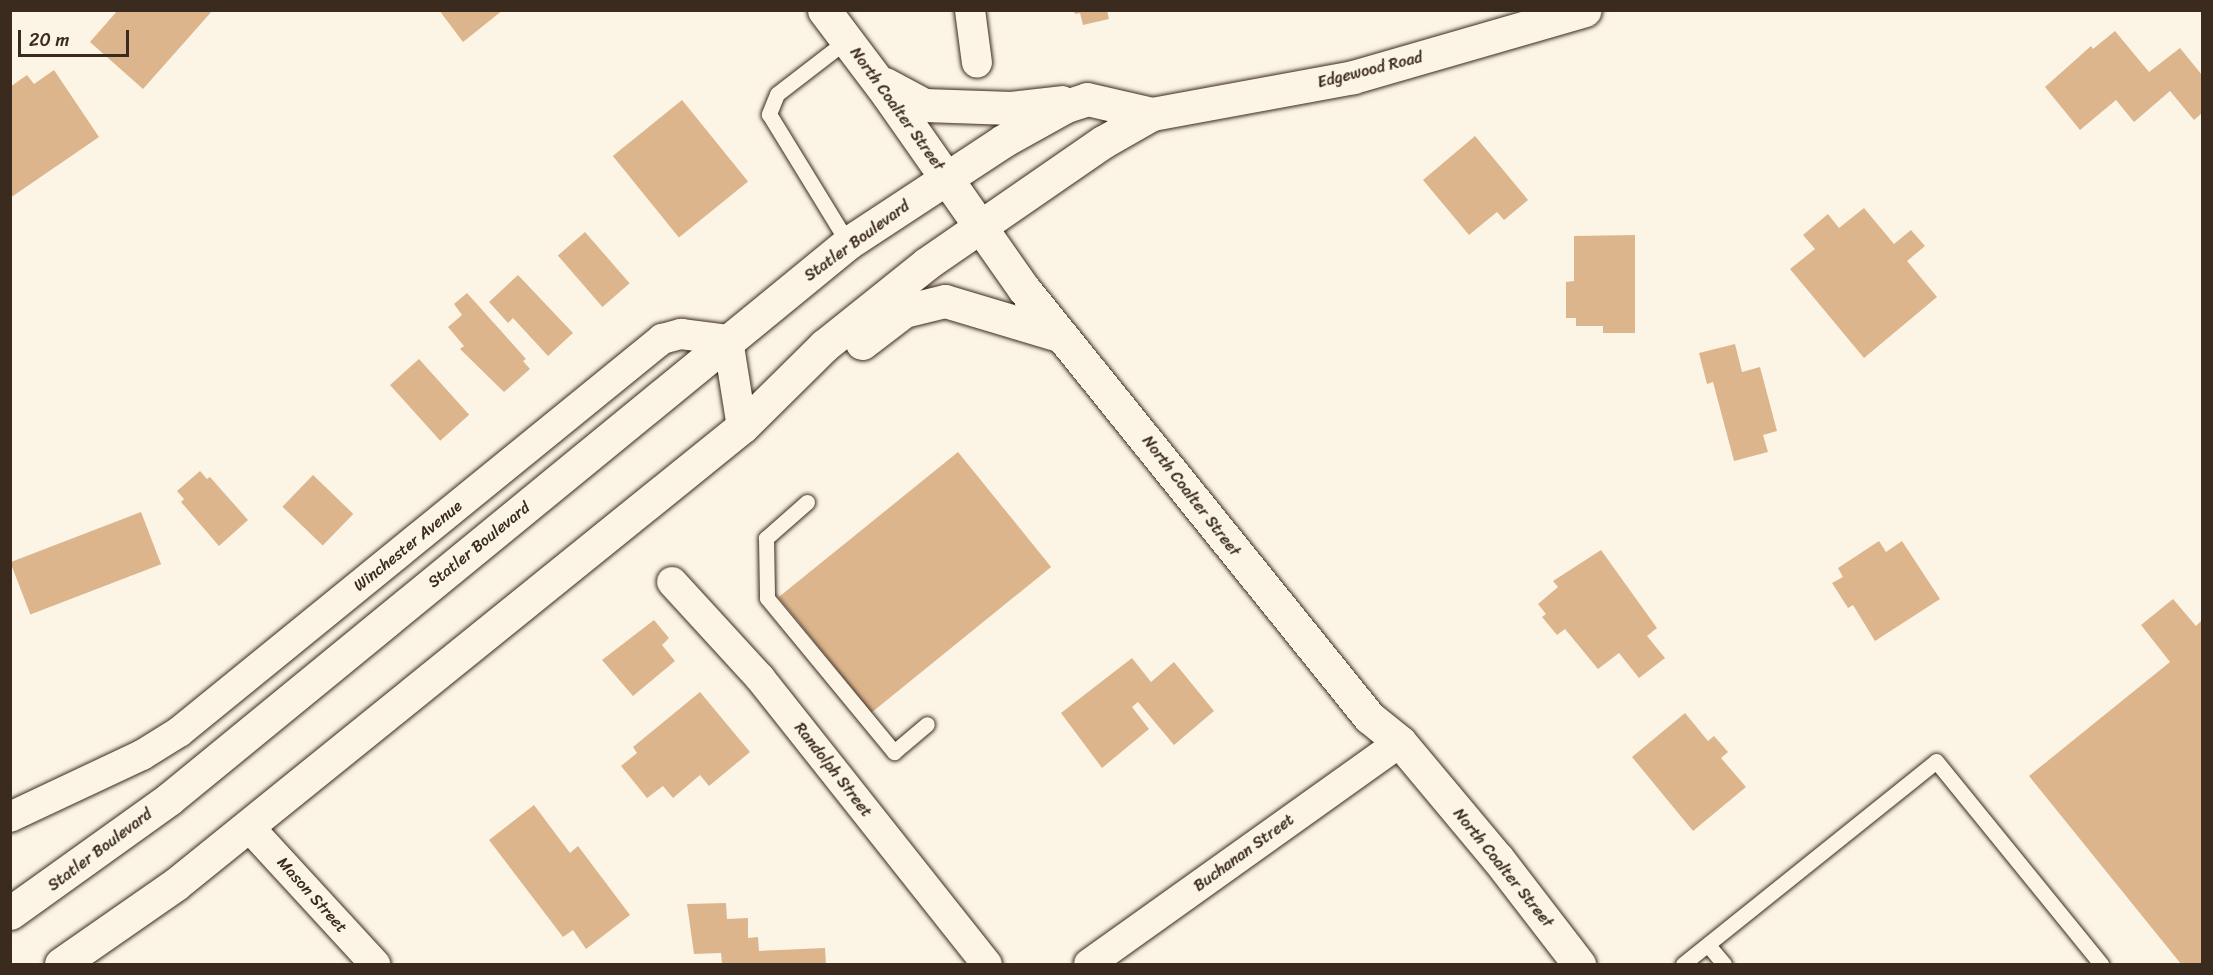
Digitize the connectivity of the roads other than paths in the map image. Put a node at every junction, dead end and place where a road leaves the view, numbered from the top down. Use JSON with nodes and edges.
{"nodes":[{"id":1,"x":824,"y":10,"type":"edge"},
{"id":2,"x":970,"y":10,"type":"edge"},
{"id":3,"x":1585,"y":10,"type":"edge"},
{"id":4,"x":847,"y":40,"type":"junction"},
{"id":5,"x":977,"y":63,"type":"dead end"},
{"id":6,"x":876,"y":78,"type":"junction"},
{"id":7,"x":1087,"y":99,"type":"junction"},
{"id":8,"x":1152,"y":114,"type":"junction"},
{"id":9,"x":947,"y":178,"type":"junction"},
{"id":10,"x":980,"y":225,"type":"junction"},
{"id":11,"x":848,"y":243,"type":"junction"},
{"id":12,"x":1062,"y":336,"type":"junction"},
{"id":13,"x":728,"y":340,"type":"junction"},
{"id":14,"x":742,"y":427,"type":"junction"},
{"id":15,"x":807,"y":502,"type":"dead end"},
{"id":16,"x":672,"y":582,"type":"dead end"},
{"id":17,"x":927,"y":724,"type":"dead end"},
{"id":18,"x":1400,"y":742,"type":"junction"},
{"id":19,"x":10,"y":817,"type":"edge"},
{"id":20,"x":248,"y":826,"type":"junction"},
{"id":21,"x":10,"y":913,"type":"edge"},
{"id":22,"x":1708,"y":945,"type":"junction"},
{"id":23,"x":61,"y":964,"type":"edge"},
{"id":24,"x":375,"y":964,"type":"edge"},
{"id":25,"x":987,"y":964,"type":"edge"},
{"id":26,"x":1089,"y":964,"type":"edge"},
{"id":27,"x":1579,"y":964,"type":"edge"},
{"id":28,"x":1683,"y":964,"type":"edge"},
{"id":29,"x":1724,"y":964,"type":"edge"},
{"id":30,"x":2101,"y":964,"type":"edge"}],
"edges":[{"from":1,"to":4,"type":"main road","name":"North Coalter Street"},
{"from":2,"to":5,"type":"street"},
{"from":3,"to":8,"type":"main road","name":"Edgewood Road"},
{"from":4,"to":6,"type":"main road","name":"North Coalter Street"},
{"from":4,"to":11,"type":"lane"},
{"from":6,"to":7,"type":"main road"},
{"from":6,"to":9,"type":"main road","name":"North Coalter Street"},
{"from":7,"to":8,"type":"main road","name":"Edgewood Road"},
{"from":7,"to":9,"type":"main road"},
{"from":8,"to":10,"type":"main road","name":"Edgewood Road"},
{"from":9,"to":10,"type":"main road","name":"North Coalter Street"},
{"from":9,"to":11,"type":"main road","name":"Statler Boulevard"},
{"from":10,"to":12,"type":"main road","name":"North Coalter Street"},
{"from":10,"to":14,"type":"main road"},
{"from":11,"to":13,"type":"main road","name":"Statler Boulevard"},
{"from":12,"to":14,"type":"main road"},
{"from":12,"to":18,"type":"main road","name":"North Coalter Street"},
{"from":13,"to":14,"type":"street"},
{"from":13,"to":19,"type":"street","name":"Winchester Avenue"},
{"from":13,"to":21,"type":"main road","name":"Statler Boulevard"},
{"from":14,"to":20,"type":"main road"},
{"from":15,"to":17,"type":"lane"},
{"from":16,"to":25,"type":"street","name":"Randolph Street"},
{"from":18,"to":26,"type":"street","name":"Buchanan Street"},
{"from":18,"to":27,"type":"main road","name":"North Coalter Street"},
{"from":20,"to":23,"type":"main road"},
{"from":20,"to":24,"type":"street","name":"Mason Street"},
{"from":22,"to":28,"type":"lane"},
{"from":22,"to":29,"type":"lane"},
{"from":22,"to":30,"type":"lane"}]}
